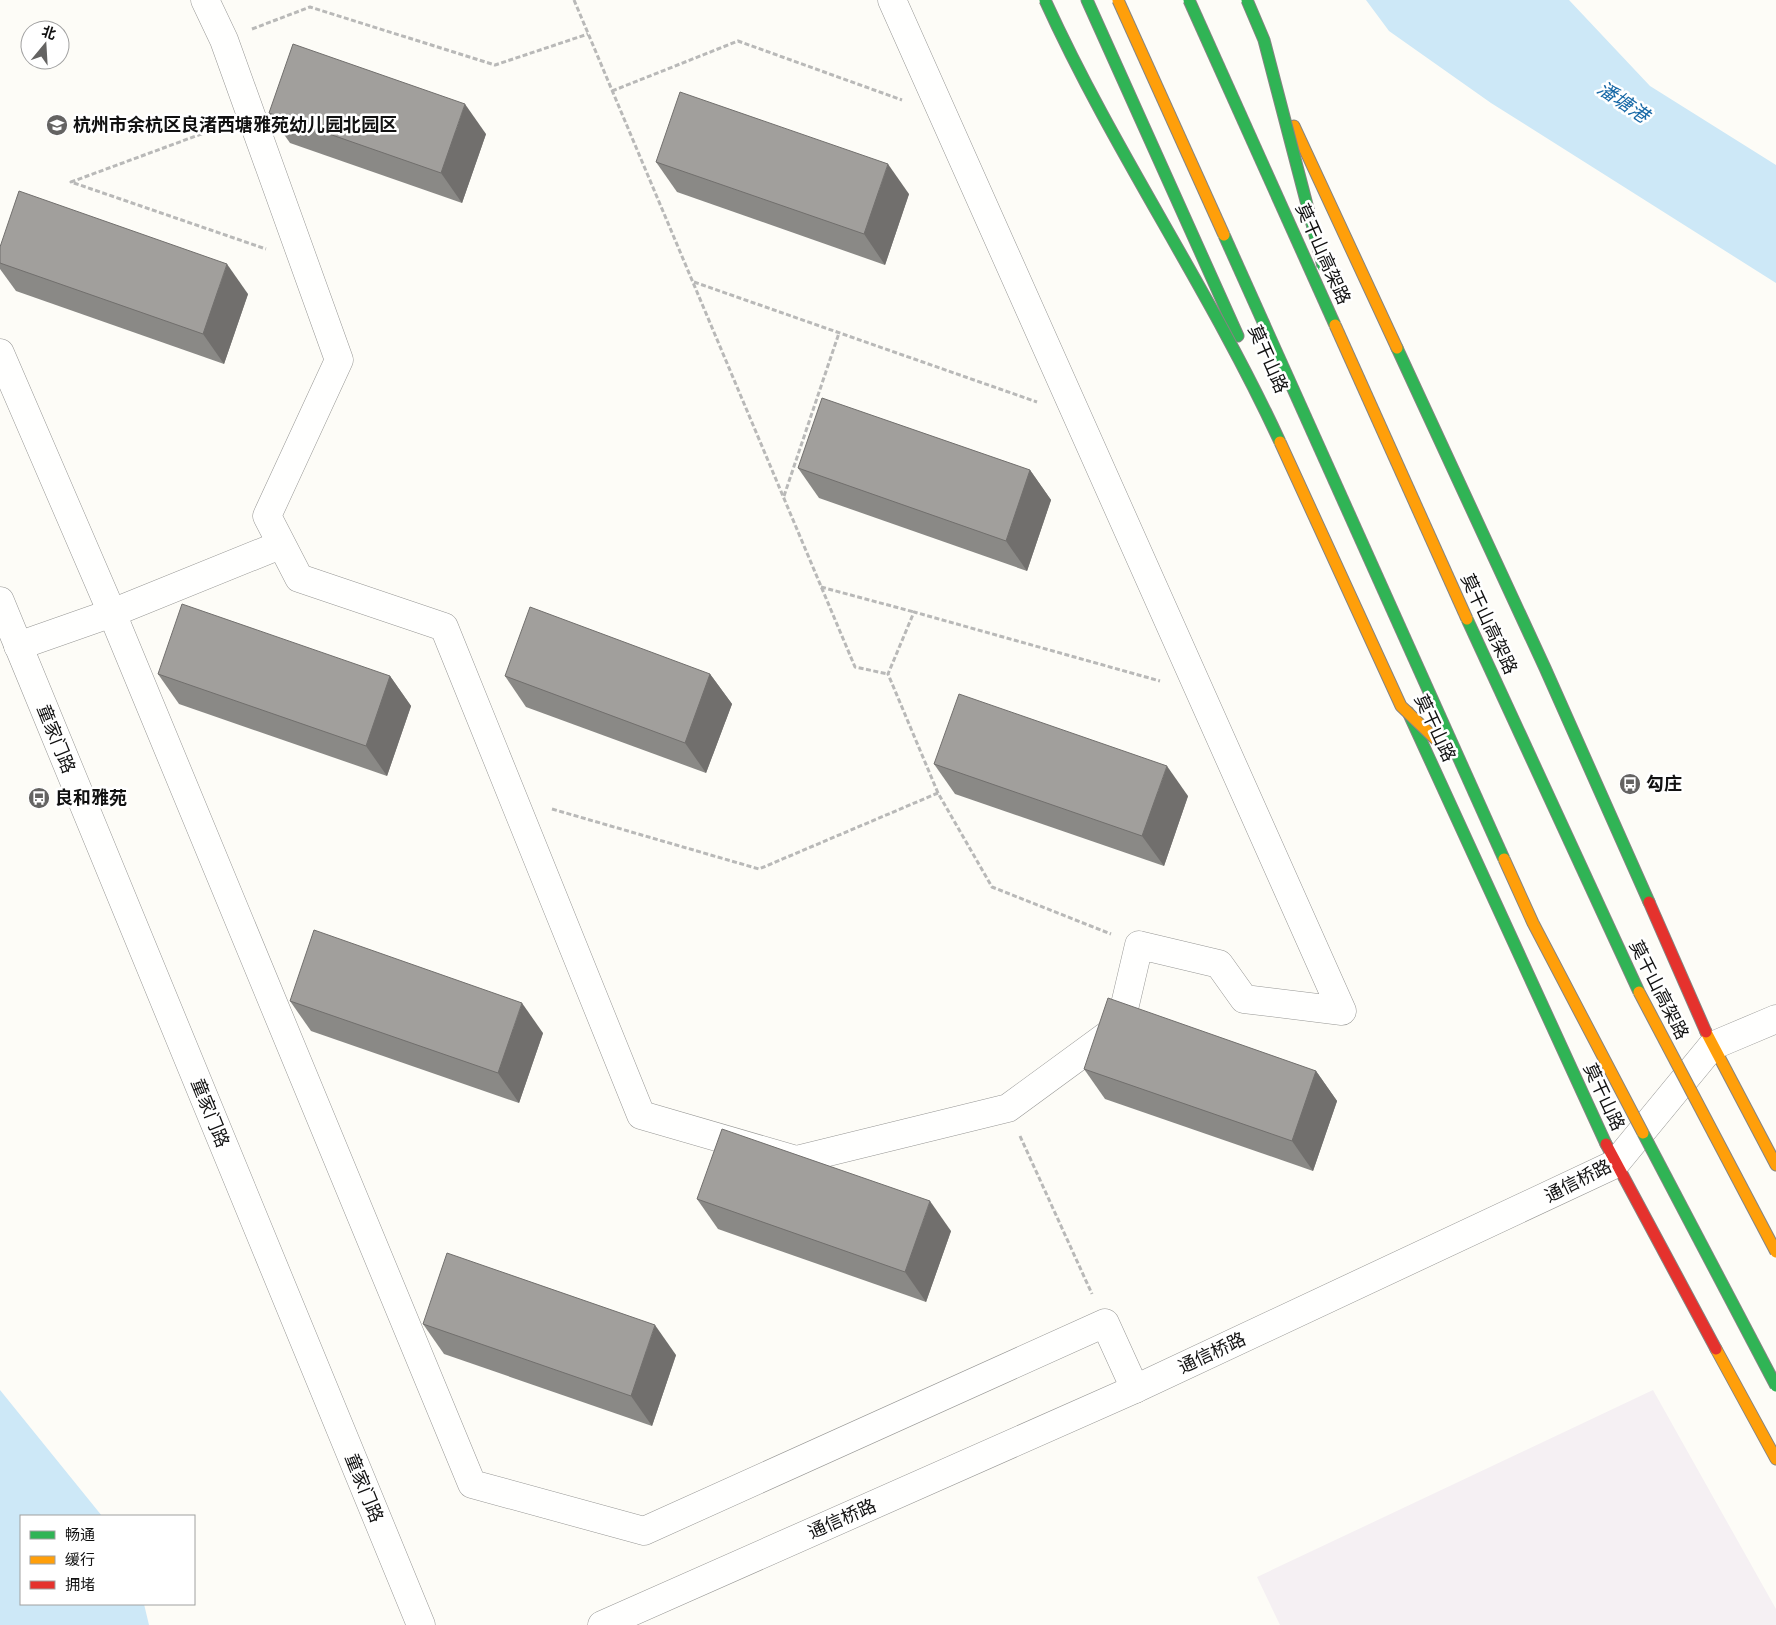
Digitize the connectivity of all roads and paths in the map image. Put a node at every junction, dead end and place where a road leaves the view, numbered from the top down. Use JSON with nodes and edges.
{"nodes":[{"id":1,"x":206,"y":0,"type":"edge"},
{"id":2,"x":574,"y":0,"type":"edge"},
{"id":3,"x":892,"y":0,"type":"edge"},
{"id":4,"x":1045,"y":0,"type":"edge"},
{"id":5,"x":1087,"y":0,"type":"edge"},
{"id":6,"x":1118,"y":0,"type":"edge"},
{"id":7,"x":1189,"y":0,"type":"edge"},
{"id":8,"x":1235,"y":0,"type":"edge"},
{"id":9,"x":1247,"y":0,"type":"edge"},
{"id":10,"x":588,"y":34,"type":"junction"},
{"id":11,"x":224,"y":40,"type":"junction"},
{"id":12,"x":612,"y":91,"type":"junction"},
{"id":13,"x":943,"y":114,"type":"junction"},
{"id":14,"x":251,"y":115,"type":"junction"},
{"id":15,"x":304,"y":262,"type":"junction"},
{"id":16,"x":693,"y":282,"type":"junction"},
{"id":17,"x":839,"y":333,"type":"junction"},
{"id":18,"x":1344,"y":345,"type":"junction"},
{"id":19,"x":0,"y":353,"type":"edge"},
{"id":20,"x":1077,"y":416,"type":"junction"},
{"id":21,"x":783,"y":497,"type":"junction"},
{"id":22,"x":280,"y":544,"type":"junction"},
{"id":23,"x":822,"y":587,"type":"junction"},
{"id":24,"x":0,"y":601,"type":"edge"},
{"id":25,"x":914,"y":612,"type":"junction"},
{"id":26,"x":112,"y":613,"type":"junction"},
{"id":27,"x":18,"y":646,"type":"junction"},
{"id":28,"x":888,"y":674,"type":"junction"},
{"id":29,"x":1200,"y":692,"type":"junction"},
{"id":30,"x":1460,"y":762,"type":"junction"},
{"id":31,"x":938,"y":793,"type":"junction"},
{"id":32,"x":513,"y":798,"type":"junction"},
{"id":33,"x":1139,"y":945,"type":"junction"},
{"id":34,"x":1776,"y":1019,"type":"edge"},
{"id":35,"x":1712,"y":1046,"type":"junction"},
{"id":36,"x":1008,"y":1108,"type":"junction"},
{"id":37,"x":1615,"y":1164,"type":"junction"},
{"id":38,"x":1776,"y":1165,"type":"edge"},
{"id":39,"x":1776,"y":1252,"type":"edge"},
{"id":40,"x":1105,"y":1323,"type":"junction"},
{"id":41,"x":1776,"y":1386,"type":"edge"},
{"id":42,"x":1135,"y":1389,"type":"junction"},
{"id":43,"x":1776,"y":1459,"type":"edge"},
{"id":44,"x":420,"y":1625,"type":"edge"},
{"id":45,"x":602,"y":1625,"type":"edge"}],
"edges":[{"from":1,"to":11,"type":"street"},
{"from":2,"to":10,"type":"path"},
{"from":3,"to":13,"type":"street"},
{"from":4,"to":30,"type":"main road","bridge":true},
{"from":5,"to":37,"type":"main road","name":"莫干山路"},
{"from":6,"to":30,"type":"main road","bridge":true},
{"from":7,"to":18,"type":"main road","name":"莫干山高架路","bridge":true},
{"from":8,"to":35,"type":"main road"},
{"from":9,"to":18,"type":"main road","bridge":true},
{"from":10,"to":11,"type":"path"},
{"from":10,"to":12,"type":"path"},
{"from":11,"to":14,"type":"street"},
{"from":12,"to":13,"type":"path"},
{"from":12,"to":16,"type":"path"},
{"from":13,"to":20,"type":"street"},
{"from":14,"to":15,"type":"street"},
{"from":14,"to":15,"type":"path"},
{"from":15,"to":22,"type":"street"},
{"from":16,"to":17,"type":"path"},
{"from":16,"to":21,"type":"path"},
{"from":17,"to":20,"type":"path"},
{"from":17,"to":21,"type":"path"},
{"from":18,"to":39,"type":"main road","name":"莫干山高架路","bridge":true},
{"from":19,"to":26,"type":"street"},
{"from":20,"to":29,"type":"street"},
{"from":21,"to":23,"type":"path"},
{"from":22,"to":26,"type":"street"},
{"from":22,"to":32,"type":"street"},
{"from":23,"to":25,"type":"path"},
{"from":23,"to":28,"type":"path"},
{"from":24,"to":27,"type":"street","name":"童家门路"},
{"from":25,"to":28,"type":"path"},
{"from":25,"to":29,"type":"path"},
{"from":26,"to":27,"type":"street"},
{"from":26,"to":40,"type":"street"},
{"from":27,"to":44,"type":"street","name":"童家门路"},
{"from":28,"to":31,"type":"path"},
{"from":29,"to":33,"type":"street"},
{"from":30,"to":41,"type":"main road","bridge":true},
{"from":31,"to":32,"type":"path"},
{"from":31,"to":33,"type":"path"},
{"from":32,"to":36,"type":"street"},
{"from":33,"to":36,"type":"street"},
{"from":34,"to":35,"type":"street","name":"通信桥路"},
{"from":35,"to":37,"type":"street","name":"通信桥路"},
{"from":35,"to":38,"type":"main road"},
{"from":36,"to":40,"type":"path"},
{"from":37,"to":42,"type":"street","name":"通信桥路"},
{"from":37,"to":43,"type":"main road","name":"莫干山路"},
{"from":40,"to":42,"type":"street"},
{"from":42,"to":45,"type":"street","name":"通信桥路"}]}
